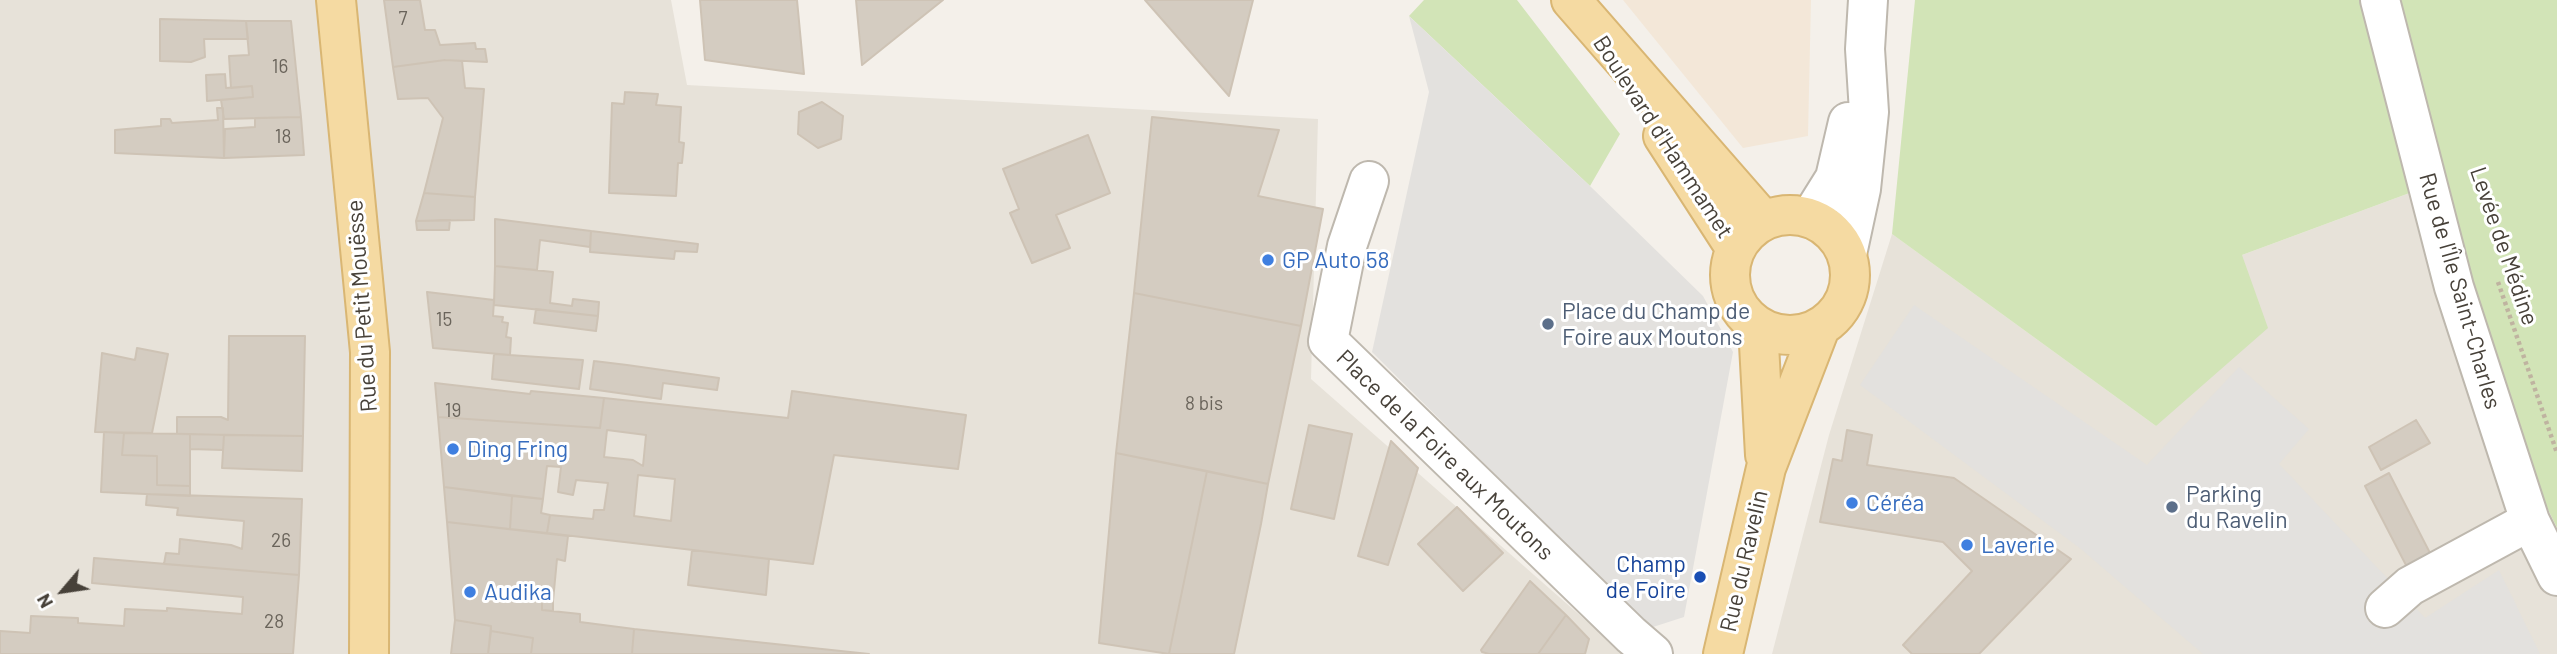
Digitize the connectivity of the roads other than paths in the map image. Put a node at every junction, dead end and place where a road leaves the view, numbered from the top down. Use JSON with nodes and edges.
{"nodes":[{"id":1,"x":336,"y":0,"type":"edge"},
{"id":2,"x":1868,"y":0,"type":"edge"},
{"id":3,"x":2380,"y":0,"type":"edge"},
{"id":4,"x":1581,"y":13,"type":"edge"},
{"id":5,"x":1865,"y":49,"type":"junction"},
{"id":6,"x":1369,"y":181,"type":"dead end"},
{"id":7,"x":1810,"y":218,"type":"junction"},
{"id":8,"x":1764,"y":220,"type":"junction"},
{"id":9,"x":1736,"y":248,"type":"junction"},
{"id":10,"x":1847,"y":254,"type":"junction"},
{"id":11,"x":1758,"y":326,"type":"junction"},
{"id":12,"x":1820,"y":328,"type":"junction"},
{"id":13,"x":1766,"y":468,"type":"junction"},
{"id":14,"x":2530,"y":521,"type":"junction"},
{"id":15,"x":2557,"y":576,"type":"edge"},
{"id":16,"x":2385,"y":608,"type":"dead end"},
{"id":17,"x":369,"y":654,"type":"edge"},
{"id":18,"x":1653,"y":654,"type":"edge"},
{"id":19,"x":1723,"y":654,"type":"edge"}],
"edges":[{"from":1,"to":17,"type":"main road","name":"Rue du Petit Mouësse"},
{"from":2,"to":5,"type":"street"},
{"from":3,"to":14,"type":"street","name":"Rue de l'Île Saint-Charles"},
{"from":4,"to":8,"type":"main road","name":"Boulevard d'Hammamet"},
{"from":4,"to":9,"type":"main road","name":"Boulevard d'Hammamet"},
{"from":5,"to":7,"type":"street"},
{"from":5,"to":10,"type":"street"},
{"from":6,"to":18,"type":"street","name":"Place de la Foire aux Moutons"},
{"from":7,"to":8,"type":"main road"},
{"from":7,"to":10,"type":"main road"},
{"from":8,"to":9,"type":"main road"},
{"from":9,"to":11,"type":"main road"},
{"from":10,"to":12,"type":"main road"},
{"from":11,"to":12,"type":"main road"},
{"from":11,"to":13,"type":"main road","name":"Rue du Ravelin"},
{"from":12,"to":13,"type":"main road","name":"Rue du Ravelin"},
{"from":13,"to":19,"type":"main road","name":"Rue du Ravelin"},
{"from":14,"to":15,"type":"street","name":"Rue de l'Île Saint-Charles"},
{"from":14,"to":16,"type":"street"}]}
